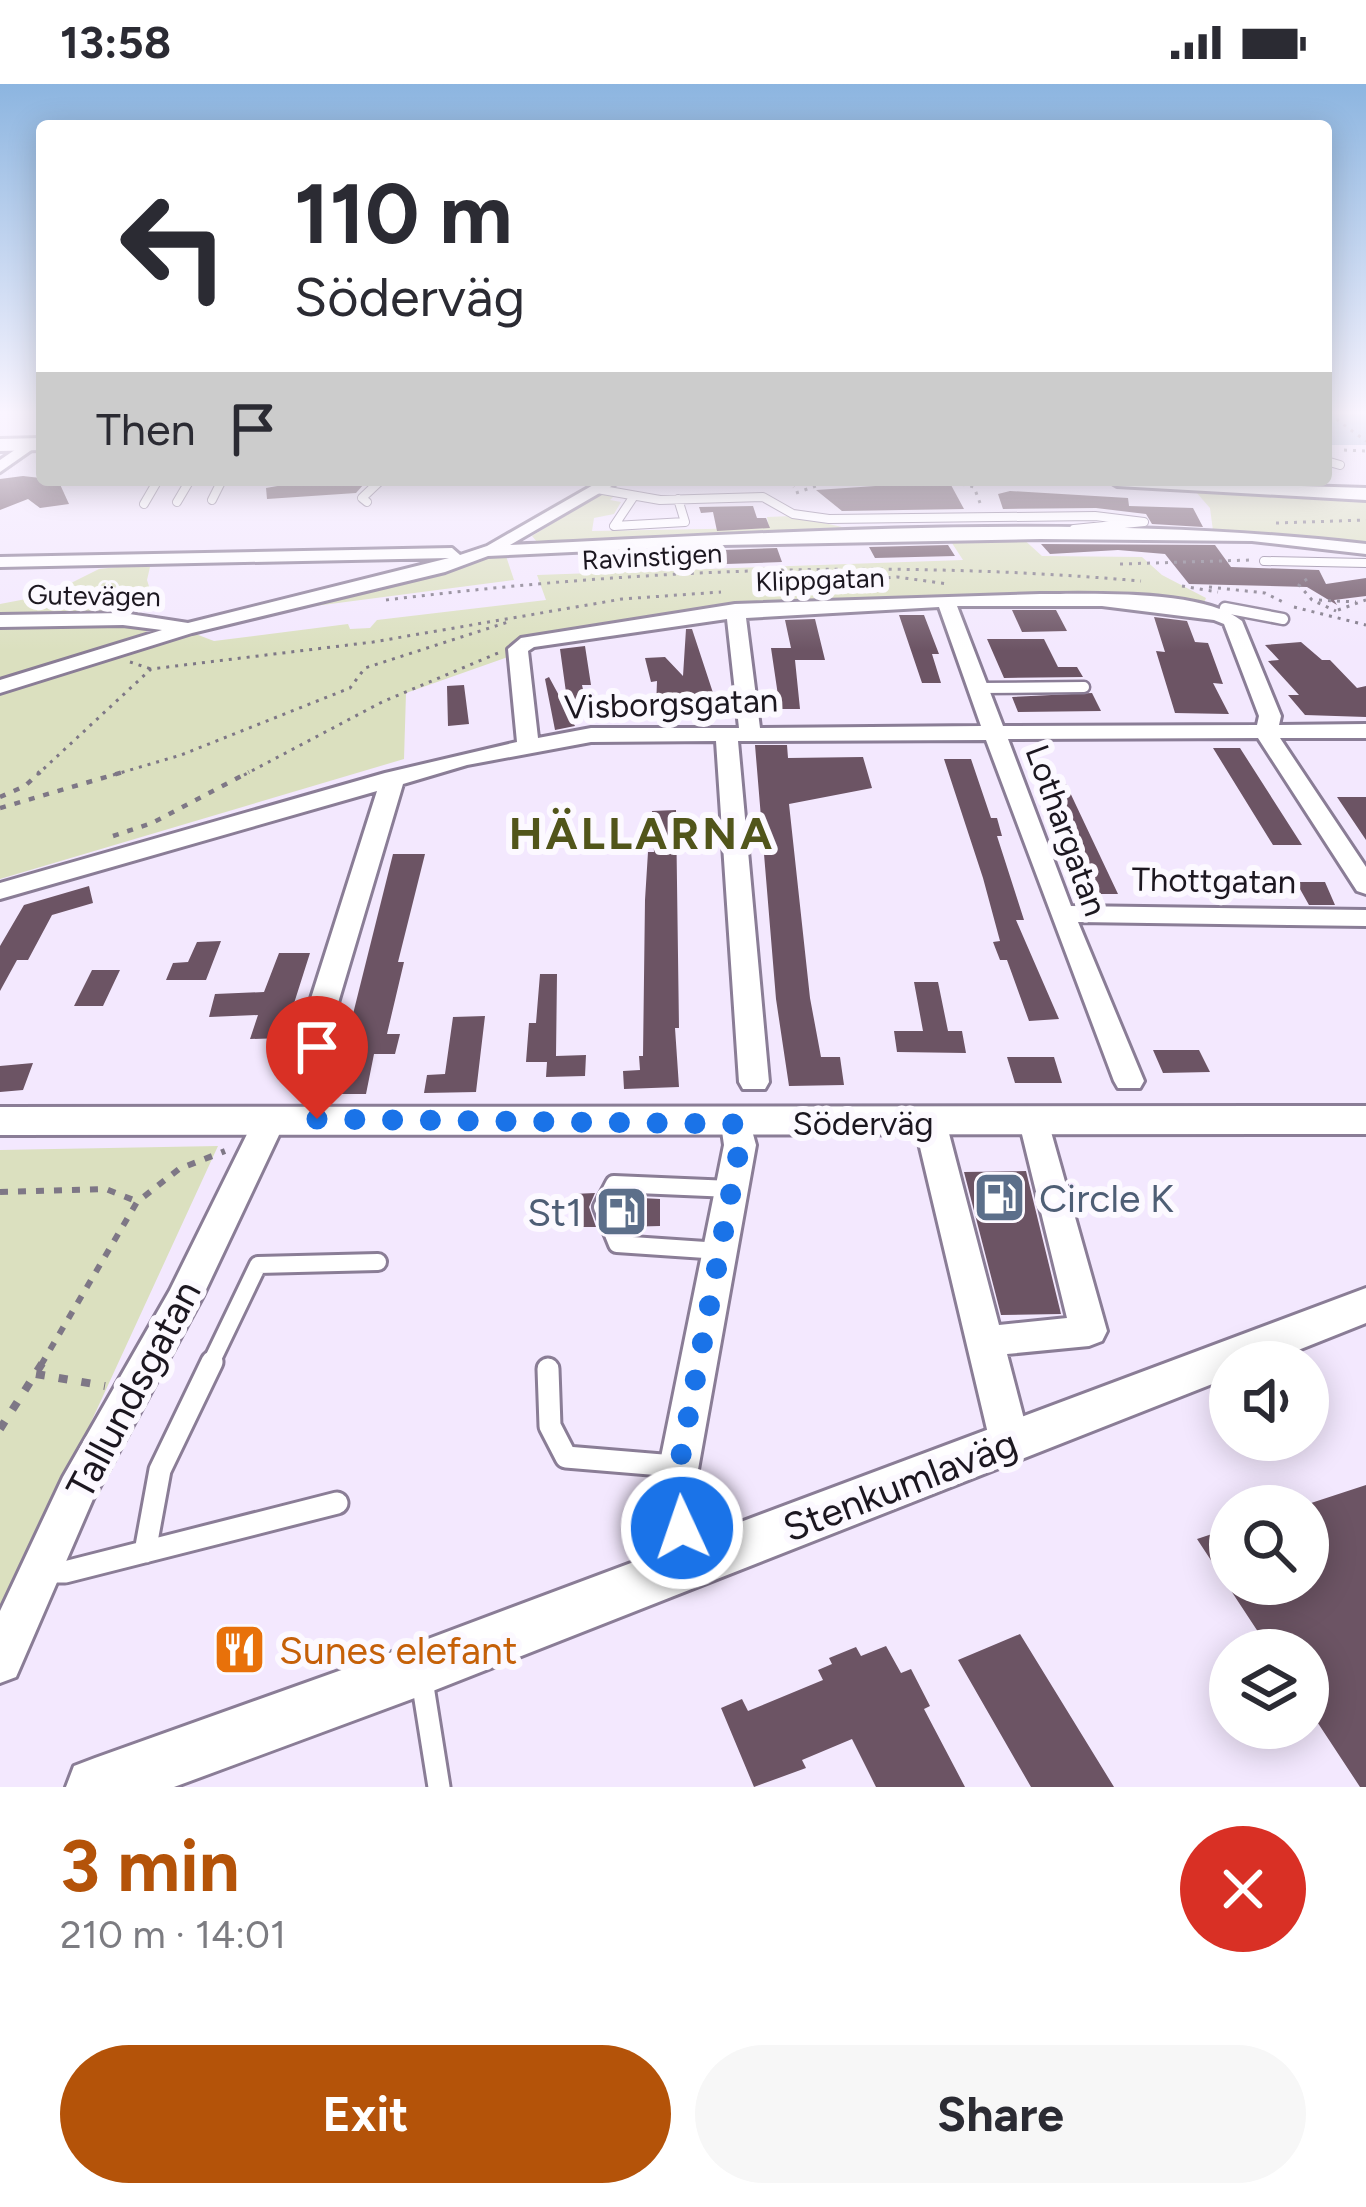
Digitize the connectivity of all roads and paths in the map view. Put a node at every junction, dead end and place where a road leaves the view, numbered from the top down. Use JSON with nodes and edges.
{"nodes":[{"id":1,"x":151,"y":492,"type":"edge"},
{"id":2,"x":183,"y":492,"type":"edge"},
{"id":3,"x":216,"y":492,"type":"edge"},
{"id":4,"x":368,"y":492,"type":"edge"},
{"id":5,"x":591,"y":492,"type":"edge"},
{"id":6,"x":615,"y":492,"type":"edge"},
{"id":7,"x":976,"y":492,"type":"edge"},
{"id":8,"x":634,"y":496,"type":"junction"},
{"id":9,"x":212,"y":500,"type":"dead end"},
{"id":10,"x":678,"y":500,"type":"junction"},
{"id":11,"x":177,"y":502,"type":"dead end"},
{"id":12,"x":368,"y":502,"type":"dead end"},
{"id":13,"x":144,"y":504,"type":"dead end"},
{"id":14,"x":987,"y":516,"type":"junction"},
{"id":15,"x":1040,"y":534,"type":"junction"},
{"id":16,"x":1366,"y":549,"type":"edge"},
{"id":17,"x":486,"y":551,"type":"junction"},
{"id":18,"x":1264,"y":561,"type":"joint"},
{"id":19,"x":0,"y":562,"type":"edge"},
{"id":20,"x":1366,"y":563,"type":"edge"},
{"id":21,"x":1120,"y":564,"type":"dead end"},
{"id":22,"x":1307,"y":578,"type":"dead end"},
{"id":23,"x":1142,"y":582,"type":"dead end"},
{"id":24,"x":1179,"y":586,"type":"dead end"},
{"id":25,"x":1206,"y":586,"type":"dead end"},
{"id":26,"x":1308,"y":596,"type":"junction"},
{"id":27,"x":1366,"y":600,"type":"edge"},
{"id":28,"x":946,"y":601,"type":"junction"},
{"id":29,"x":1356,"y":602,"type":"junction"},
{"id":30,"x":367,"y":603,"type":"dead end"},
{"id":31,"x":1287,"y":606,"type":"junction"},
{"id":32,"x":735,"y":610,"type":"junction"},
{"id":33,"x":1333,"y":613,"type":"junction"},
{"id":34,"x":525,"y":616,"type":"dead end"},
{"id":35,"x":1223,"y":616,"type":"junction"},
{"id":36,"x":1283,"y":619,"type":"dead end"},
{"id":37,"x":0,"y":621,"type":"edge"},
{"id":38,"x":1366,"y":625,"type":"edge"},
{"id":39,"x":186,"y":629,"type":"junction"},
{"id":40,"x":528,"y":642,"type":"junction"},
{"id":41,"x":128,"y":660,"type":"dead end"},
{"id":42,"x":152,"y":670,"type":"dead end"},
{"id":43,"x":0,"y":687,"type":"edge"},
{"id":44,"x":1084,"y":687,"type":"dead end"},
{"id":45,"x":979,"y":688,"type":"junction"},
{"id":46,"x":1267,"y":730,"type":"junction"},
{"id":47,"x":738,"y":731,"type":"junction"},
{"id":48,"x":1366,"y":731,"type":"edge"},
{"id":49,"x":995,"y":732,"type":"junction"},
{"id":50,"x":528,"y":745,"type":"junction"},
{"id":51,"x":393,"y":778,"type":"junction"},
{"id":52,"x":0,"y":808,"type":"edge"},
{"id":53,"x":109,"y":838,"type":"dead end"},
{"id":54,"x":1359,"y":863,"type":"edge"},
{"id":55,"x":1366,"y":886,"type":"edge"},
{"id":56,"x":0,"y":891,"type":"edge"},
{"id":57,"x":1061,"y":914,"type":"junction"},
{"id":58,"x":1366,"y":918,"type":"edge"},
{"id":59,"x":302,"y":1077,"type":"dead end"},
{"id":60,"x":1129,"y":1081,"type":"dead end"},
{"id":61,"x":754,"y":1082,"type":"dead end"},
{"id":62,"x":1366,"y":1120,"type":"edge"},
{"id":63,"x":0,"y":1121,"type":"edge"},
{"id":64,"x":930,"y":1122,"type":"junction"},
{"id":65,"x":1035,"y":1122,"type":"junction"},
{"id":66,"x":737,"y":1124,"type":"junction"},
{"id":67,"x":265,"y":1129,"type":"junction"},
{"id":68,"x":732,"y":1190,"type":"junction"},
{"id":69,"x":0,"y":1192,"type":"edge"},
{"id":70,"x":137,"y":1202,"type":"junction"},
{"id":71,"x":720,"y":1251,"type":"junction"},
{"id":72,"x":378,"y":1262,"type":"dead end"},
{"id":73,"x":1366,"y":1305,"type":"edge"},
{"id":74,"x":984,"y":1341,"type":"junction"},
{"id":75,"x":548,"y":1370,"type":"dead end"},
{"id":76,"x":36,"y":1374,"type":"junction"},
{"id":77,"x":135,"y":1391,"type":"junction"},
{"id":78,"x":0,"y":1429,"type":"edge"},
{"id":79,"x":1010,"y":1442,"type":"junction"},
{"id":80,"x":679,"y":1466,"type":"junction"},
{"id":81,"x":337,"y":1503,"type":"dead end"},
{"id":82,"x":146,"y":1552,"type":"junction"},
{"id":83,"x":695,"y":1564,"type":"junction"},
{"id":84,"x":40,"y":1571,"type":"junction"},
{"id":85,"x":0,"y":1661,"type":"edge"},
{"id":86,"x":420,"y":1669,"type":"junction"},
{"id":87,"x":95,"y":1787,"type":"edge"},
{"id":88,"x":439,"y":1787,"type":"edge"}],
"edges":[{"from":1,"to":13,"type":"lane"},
{"from":2,"to":11,"type":"lane"},
{"from":3,"to":9,"type":"lane"},
{"from":4,"to":12,"type":"lane"},
{"from":5,"to":17,"type":"street"},
{"from":6,"to":8,"type":"lane"},
{"from":7,"to":14,"type":"path"},
{"from":8,"to":10,"type":"lane"},
{"from":8,"to":10,"type":"lane"},
{"from":10,"to":14,"type":"lane"},
{"from":14,"to":15,"type":"lane"},
{"from":15,"to":16,"type":"street"},
{"from":15,"to":17,"type":"street"},
{"from":17,"to":19,"type":"street"},
{"from":17,"to":39,"type":"street","name":"Gutevägen"},
{"from":18,"to":20,"type":"lane"},
{"from":18,"to":21,"type":"path"},
{"from":22,"to":26,"type":"path"},
{"from":23,"to":30,"type":"path","name":"Ravinstigen"},
{"from":24,"to":31,"type":"path"},
{"from":25,"to":31,"type":"path"},
{"from":26,"to":29,"type":"path"},
{"from":26,"to":33,"type":"path"},
{"from":27,"to":29,"type":"path"},
{"from":28,"to":32,"type":"street","name":"Klippgatan"},
{"from":28,"to":35,"type":"street","name":"Klippgatan"},
{"from":28,"to":45,"type":"street","name":"Lothargatan"},
{"from":29,"to":33,"type":"path"},
{"from":31,"to":33,"type":"path"},
{"from":32,"to":40,"type":"street","name":"Klippgatan"},
{"from":32,"to":47,"type":"street"},
{"from":33,"to":38,"type":"path"},
{"from":34,"to":52,"type":"path"},
{"from":35,"to":36,"type":"lane"},
{"from":35,"to":46,"type":"street"},
{"from":37,"to":39,"type":"street","name":"Gutevägen"},
{"from":39,"to":43,"type":"street","name":"Gutevägen"},
{"from":40,"to":50,"type":"street"},
{"from":40,"to":53,"type":"path"},
{"from":41,"to":42,"type":"path"},
{"from":44,"to":45,"type":"lane"},
{"from":45,"to":49,"type":"street","name":"Lothargatan"},
{"from":46,"to":48,"type":"street","name":"Visborgsgatan"},
{"from":46,"to":49,"type":"street","name":"Visborgsgatan"},
{"from":46,"to":54,"type":"street"},
{"from":47,"to":49,"type":"street","name":"Visborgsgatan"},
{"from":47,"to":50,"type":"street","name":"Visborgsgatan"},
{"from":47,"to":61,"type":"street"},
{"from":49,"to":57,"type":"street","name":"Lothargatan"},
{"from":50,"to":51,"type":"street","name":"Visborgsgatan"},
{"from":51,"to":56,"type":"street","name":"Visborgsgatan"},
{"from":51,"to":59,"type":"street"},
{"from":54,"to":55,"type":"street"},
{"from":57,"to":58,"type":"street","name":"Thottgatan"},
{"from":57,"to":60,"type":"street","name":"Lothargatan"},
{"from":62,"to":65,"type":"main road","name":"Söderväg"},
{"from":63,"to":67,"type":"main road","name":"Söderväg"},
{"from":64,"to":65,"type":"main road","name":"Söderväg"},
{"from":64,"to":66,"type":"main road","name":"Söderväg"},
{"from":64,"to":74,"type":"street"},
{"from":65,"to":74,"type":"street"},
{"from":66,"to":67,"type":"main road","name":"Söderväg"},
{"from":66,"to":68,"type":"street"},
{"from":67,"to":70,"type":"path"},
{"from":67,"to":77,"type":"street","name":"Tallundsgatan"},
{"from":68,"to":71,"type":"street"},
{"from":68,"to":71,"type":"lane"},
{"from":69,"to":70,"type":"path"},
{"from":70,"to":76,"type":"path"},
{"from":71,"to":80,"type":"street"},
{"from":72,"to":82,"type":"lane"},
{"from":73,"to":79,"type":"street","name":"Stenkumlaväg"},
{"from":74,"to":79,"type":"street"},
{"from":75,"to":80,"type":"lane"},
{"from":76,"to":77,"type":"path"},
{"from":76,"to":78,"type":"path"},
{"from":77,"to":84,"type":"street","name":"Tallundsgatan"},
{"from":79,"to":83,"type":"street","name":"Stenkumlaväg"},
{"from":80,"to":83,"type":"street"},
{"from":81,"to":82,"type":"lane"},
{"from":82,"to":84,"type":"lane"},
{"from":83,"to":86,"type":"street","name":"Stenkumlaväg"},
{"from":84,"to":85,"type":"street","name":"Tallundsgatan"},
{"from":86,"to":87,"type":"street","name":"Stenkumlaväg"},
{"from":86,"to":88,"type":"lane"}]}
